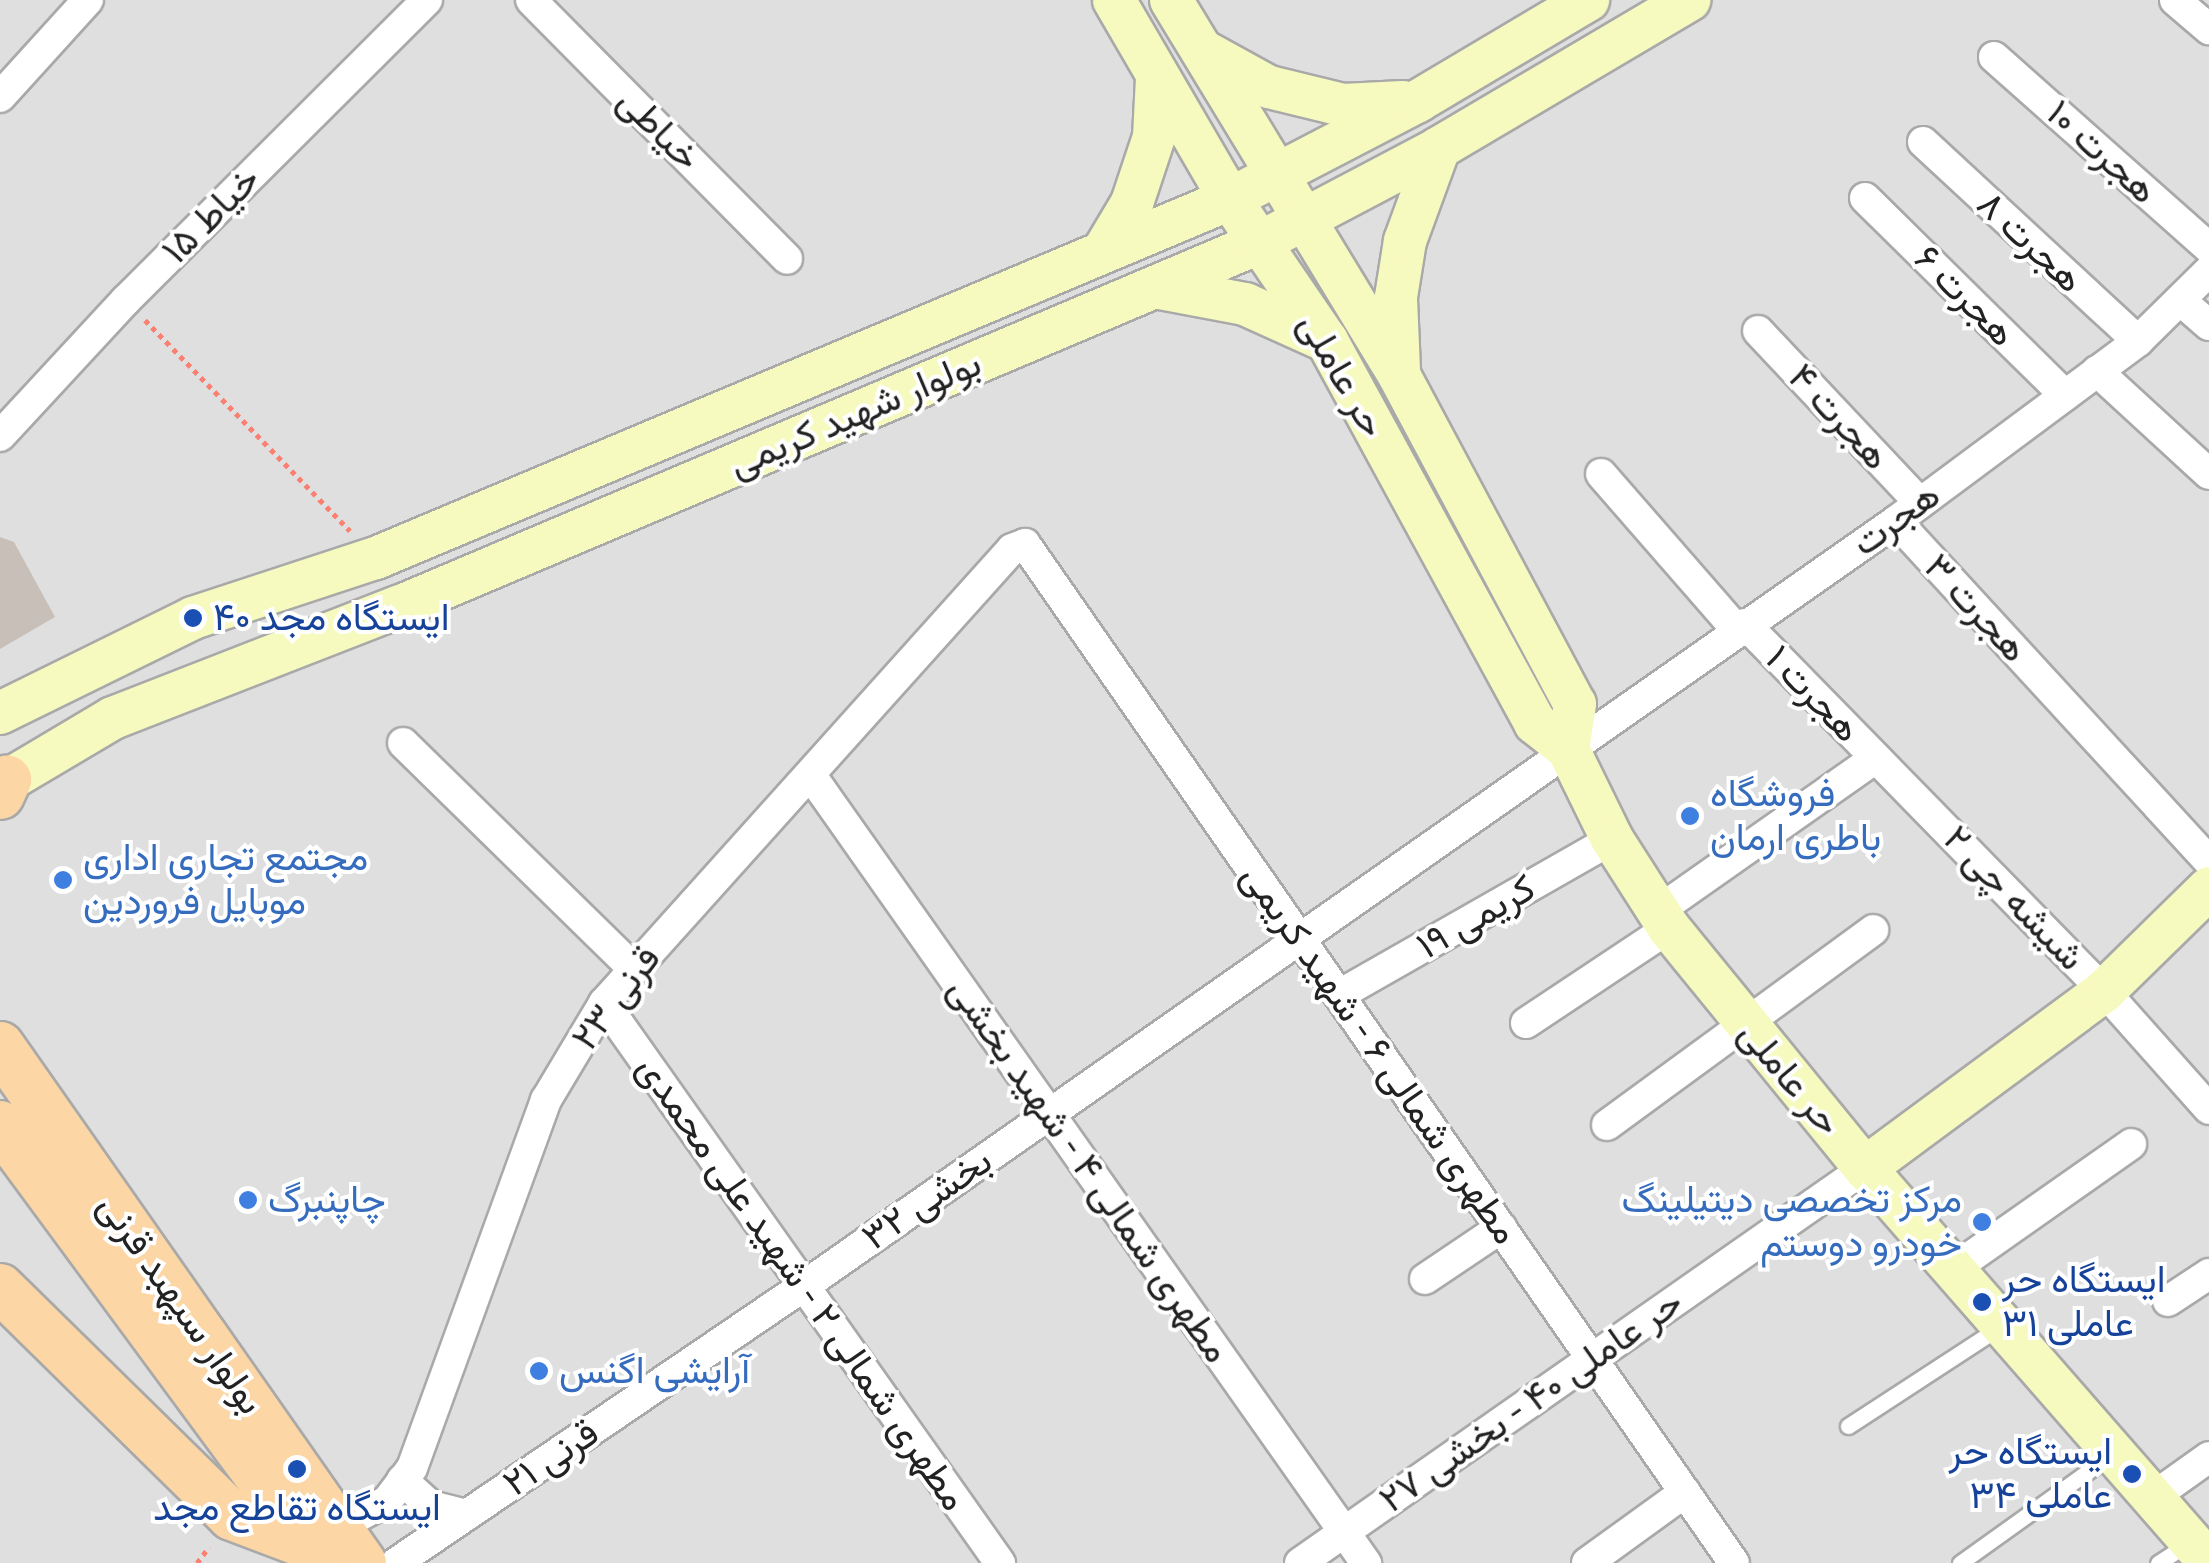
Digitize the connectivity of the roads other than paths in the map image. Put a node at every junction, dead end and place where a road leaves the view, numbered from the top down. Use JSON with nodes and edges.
{"nodes":[{"id":1,"x":88,"y":0,"type":"edge"},
{"id":2,"x":427,"y":0,"type":"edge"},
{"id":3,"x":531,"y":0,"type":"edge"},
{"id":4,"x":1114,"y":0,"type":"edge"},
{"id":5,"x":1172,"y":0,"type":"edge"},
{"id":6,"x":1588,"y":0,"type":"edge"},
{"id":7,"x":1689,"y":0,"type":"edge"},
{"id":8,"x":2175,"y":0,"type":"edge"},
{"id":9,"x":2209,"y":30,"type":"edge"},
{"id":10,"x":1202,"y":50,"type":"junction"},
{"id":11,"x":1994,"y":56,"type":"dead end"},
{"id":12,"x":1158,"y":78,"type":"junction"},
{"id":13,"x":0,"y":97,"type":"edge"},
{"id":14,"x":1418,"y":101,"type":"junction"},
{"id":15,"x":1923,"y":142,"type":"dead end"},
{"id":16,"x":1439,"y":148,"type":"junction"},
{"id":17,"x":1279,"y":176,"type":"junction"},
{"id":18,"x":1865,"y":198,"type":"dead end"},
{"id":19,"x":1230,"y":199,"type":"junction"},
{"id":20,"x":1305,"y":219,"type":"junction"},
{"id":21,"x":1261,"y":242,"type":"junction"},
{"id":22,"x":2209,"y":248,"type":"edge"},
{"id":23,"x":1104,"y":250,"type":"junction"},
{"id":24,"x":787,"y":259,"type":"dead end"},
{"id":25,"x":2209,"y":271,"type":"edge"},
{"id":26,"x":1155,"y":287,"type":"junction"},
{"id":27,"x":2180,"y":300,"type":"junction"},
{"id":28,"x":2209,"y":325,"type":"edge"},
{"id":29,"x":1758,"y":331,"type":"dead end"},
{"id":30,"x":2138,"y":341,"type":"junction"},
{"id":31,"x":1327,"y":342,"type":"junction"},
{"id":32,"x":2097,"y":371,"type":"junction"},
{"id":33,"x":1399,"y":374,"type":"junction"},
{"id":34,"x":2065,"y":394,"type":"junction"},
{"id":35,"x":0,"y":436,"type":"edge"},
{"id":36,"x":1601,"y":474,"type":"dead end"},
{"id":37,"x":2209,"y":474,"type":"edge"},
{"id":38,"x":1908,"y":512,"type":"junction"},
{"id":39,"x":1025,"y":544,"type":"joint"},
{"id":40,"x":1741,"y":627,"type":"junction"},
{"id":41,"x":0,"y":713,"type":"edge"},
{"id":42,"x":402,"y":743,"type":"dead end"},
{"id":43,"x":1568,"y":749,"type":"junction"},
{"id":44,"x":1876,"y":758,"type":"junction"},
{"id":45,"x":812,"y":777,"type":"junction"},
{"id":46,"x":2,"y":786,"type":"edge"},
{"id":47,"x":1923,"y":806,"type":"joint"},
{"id":48,"x":1612,"y":839,"type":"junction"},
{"id":49,"x":2209,"y":860,"type":"edge"},
{"id":50,"x":2209,"y":888,"type":"edge"},
{"id":51,"x":1664,"y":920,"type":"junction"},
{"id":52,"x":1873,"y":930,"type":"dead end"},
{"id":53,"x":1298,"y":936,"type":"junction"},
{"id":54,"x":633,"y":968,"type":"junction"},
{"id":55,"x":2104,"y":990,"type":"junction"},
{"id":56,"x":1338,"y":995,"type":"junction"},
{"id":57,"x":604,"y":1003,"type":"junction"},
{"id":58,"x":1526,"y":1024,"type":"dead end"},
{"id":59,"x":1746,"y":1026,"type":"junction"},
{"id":60,"x":0,"y":1046,"type":"edge"},
{"id":61,"x":2209,"y":1109,"type":"edge"},
{"id":62,"x":1049,"y":1112,"type":"junction"},
{"id":63,"x":0,"y":1125,"type":"edge"},
{"id":64,"x":1607,"y":1125,"type":"dead end"},
{"id":65,"x":2130,"y":1144,"type":"dead end"},
{"id":66,"x":1865,"y":1168,"type":"junction"},
{"id":67,"x":1501,"y":1228,"type":"junction"},
{"id":68,"x":1952,"y":1270,"type":"junction"},
{"id":69,"x":2209,"y":1274,"type":"edge"},
{"id":70,"x":1425,"y":1279,"type":"dead end"},
{"id":71,"x":804,"y":1286,"type":"junction"},
{"id":72,"x":0,"y":1288,"type":"edge"},
{"id":73,"x":2168,"y":1301,"type":"dead end"},
{"id":74,"x":2003,"y":1325,"type":"junction"},
{"id":75,"x":1592,"y":1358,"type":"junction"},
{"id":76,"x":1848,"y":1426,"type":"dead end"},
{"id":77,"x":2114,"y":1453,"type":"junction"},
{"id":78,"x":2209,"y":1457,"type":"edge"},
{"id":79,"x":402,"y":1480,"type":"junction"},
{"id":80,"x":1685,"y":1492,"type":"junction"},
{"id":81,"x":2152,"y":1497,"type":"junction"},
{"id":82,"x":467,"y":1515,"type":"junction"},
{"id":83,"x":1344,"y":1532,"type":"junction"},
{"id":84,"x":333,"y":1550,"type":"edge"},
{"id":85,"x":2186,"y":1556,"type":"edge"},
{"id":86,"x":1731,"y":1562,"type":"edge"},
{"id":87,"x":396,"y":1563,"type":"edge"},
{"id":88,"x":1000,"y":1563,"type":"edge"},
{"id":89,"x":1300,"y":1563,"type":"edge"},
{"id":90,"x":1366,"y":1563,"type":"edge"},
{"id":91,"x":1587,"y":1563,"type":"edge"},
{"id":92,"x":1960,"y":1563,"type":"edge"}],
"edges":[{"from":1,"to":13,"type":"street"},
{"from":2,"to":35,"type":"street","name":"خیاط ۱۵"},
{"from":3,"to":24,"type":"street","name":"خیاطی"},
{"from":4,"to":12,"type":"main road","name":"حر عاملی"},
{"from":5,"to":10,"type":"main road","name":"حر عاملی"},
{"from":6,"to":14,"type":"main road","name":"بولوار شهید کریمی"},
{"from":7,"to":16,"type":"main road","name":"بولوار شهید کریمی"},
{"from":8,"to":9,"type":"street"},
{"from":10,"to":14,"type":"main road"},
{"from":10,"to":17,"type":"main road","name":"حر عاملی"},
{"from":11,"to":22,"type":"street","name":"هجرت ۱۰"},
{"from":12,"to":19,"type":"main road","name":"حر عاملی"},
{"from":12,"to":23,"type":"main road"},
{"from":14,"to":17,"type":"main road","name":"بولوار شهید کریمی"},
{"from":15,"to":30,"type":"street","name":"هجرت ۸"},
{"from":16,"to":20,"type":"main road","name":"بولوار شهید کریمی"},
{"from":16,"to":33,"type":"main road"},
{"from":17,"to":19,"type":"main road","name":"بولوار شهید کریمی"},
{"from":17,"to":20,"type":"main road","name":"حر عاملی"},
{"from":18,"to":34,"type":"street","name":"هجرت ۶"},
{"from":19,"to":21,"type":"main road","name":"حر عاملی"},
{"from":19,"to":23,"type":"main road","name":"بولوار شهید کریمی"},
{"from":20,"to":21,"type":"main road","name":"بولوار شهید کریمی"},
{"from":20,"to":33,"type":"main road","name":"حر عاملی"},
{"from":21,"to":26,"type":"main road","name":"بولوار شهید کریمی"},
{"from":21,"to":31,"type":"main road","name":"حر عاملی"},
{"from":23,"to":41,"type":"main road","name":"بولوار شهید کریمی"},
{"from":25,"to":27,"type":"street","name":"هجرت"},
{"from":26,"to":31,"type":"main road"},
{"from":26,"to":46,"type":"main road","name":"بولوار شهید کریمی"},
{"from":27,"to":28,"type":"street"},
{"from":27,"to":30,"type":"street","name":"هجرت"},
{"from":29,"to":38,"type":"street","name":"هجرت ۴"},
{"from":30,"to":32,"type":"street","name":"هجرت"},
{"from":31,"to":43,"type":"main road","name":"حر عاملی"},
{"from":32,"to":34,"type":"street","name":"هجرت"},
{"from":32,"to":37,"type":"street"},
{"from":33,"to":43,"type":"main road","name":"حر عاملی"},
{"from":34,"to":38,"type":"street","name":"هجرت"},
{"from":36,"to":40,"type":"street","name":"هجرت ۱"},
{"from":38,"to":40,"type":"street","name":"هجرت"},
{"from":38,"to":49,"type":"street","name":"هجرت ۳"},
{"from":39,"to":45,"type":"street","name":"قرنی ۲۳"},
{"from":39,"to":53,"type":"street","name":"مطهری شمالی ۶ - شهید کریمی"},
{"from":40,"to":43,"type":"street","name":"هجرت"},
{"from":40,"to":44,"type":"street","name":"هجرت ۱"},
{"from":42,"to":54,"type":"street"},
{"from":43,"to":48,"type":"main road","name":"حر عاملی"},
{"from":43,"to":53,"type":"street","name":"هجرت"},
{"from":44,"to":47,"type":"street","name":"هجرت ۱"},
{"from":44,"to":51,"type":"street"},
{"from":45,"to":54,"type":"street","name":"قرنی ۲۳"},
{"from":45,"to":62,"type":"street","name":"مطهری شمالی ۴ - شهید بخشی"},
{"from":47,"to":55,"type":"street","name":"شیشه چی ۲"},
{"from":48,"to":51,"type":"main road","name":"حر عاملی"},
{"from":48,"to":56,"type":"street","name":"کریمی ۱۹"},
{"from":50,"to":55,"type":"main road"},
{"from":51,"to":58,"type":"street"},
{"from":51,"to":59,"type":"main road","name":"حر عاملی"},
{"from":52,"to":59,"type":"street"},
{"from":53,"to":56,"type":"street","name":"مطهری شمالی ۶ - شهید کریمی"},
{"from":53,"to":62,"type":"street","name":"بخشی ۳۲"},
{"from":54,"to":57,"type":"street","name":"قرنی ۲۳"},
{"from":55,"to":61,"type":"street","name":"شیشه چی ۲"},
{"from":55,"to":66,"type":"main road"},
{"from":56,"to":67,"type":"street","name":"مطهری شمالی ۶ - شهید کریمی"},
{"from":57,"to":71,"type":"street","name":"مطهری شمالی ۲ - شهید علی محمدی"},
{"from":57,"to":79,"type":"street","name":"قرنی ۲۳"},
{"from":59,"to":64,"type":"street"},
{"from":59,"to":66,"type":"main road","name":"حر عاملی"},
{"from":60,"to":84,"type":"main road","name":"بولوار سپهبد قرنی"},
{"from":62,"to":71,"type":"street","name":"بخشی ۳۲"},
{"from":62,"to":83,"type":"street","name":"مطهری شمالی ۴ - شهید بخشی"},
{"from":63,"to":84,"type":"main road","name":"بولوار سپهبد قرنی"},
{"from":65,"to":68,"type":"street"},
{"from":66,"to":68,"type":"main road","name":"حر عاملی"},
{"from":66,"to":75,"type":"street","name":"حر عاملی ۴۰ - بخشی ۲۷"},
{"from":67,"to":70,"type":"street"},
{"from":67,"to":75,"type":"street","name":"مطهری شمالی ۶ - شهید کریمی"},
{"from":68,"to":74,"type":"main road","name":"حر عاملی"},
{"from":69,"to":73,"type":"street"},
{"from":71,"to":82,"type":"street","name":"قرنی ۲۱"},
{"from":71,"to":88,"type":"street","name":"مطهری شمالی ۲ - شهید علی محمدی"},
{"from":72,"to":84,"type":"main road"},
{"from":74,"to":76,"type":"lane"},
{"from":74,"to":77,"type":"main road","name":"حر عاملی"},
{"from":75,"to":80,"type":"street","name":"مطهری شمالی ۶ - شهید کریمی"},
{"from":75,"to":83,"type":"street","name":"حر عاملی ۴۰ - بخشی ۲۷"},
{"from":77,"to":81,"type":"main road","name":"حر عاملی"},
{"from":77,"to":92,"type":"lane"},
{"from":78,"to":81,"type":"street"},
{"from":79,"to":82,"type":"street"},
{"from":79,"to":84,"type":"street","name":"قرنی ۲۳"},
{"from":80,"to":86,"type":"street","name":"مطهری شمالی ۶ - شهید کریمی"},
{"from":80,"to":91,"type":"street"},
{"from":81,"to":85,"type":"main road","name":"حر عاملی"},
{"from":82,"to":87,"type":"street","name":"قرنی ۲۱"},
{"from":83,"to":89,"type":"street","name":"حر عاملی ۴۰ - بخشی ۲۷"},
{"from":83,"to":90,"type":"street","name":"مطهری شمالی ۴ - شهید بخشی"}]}
